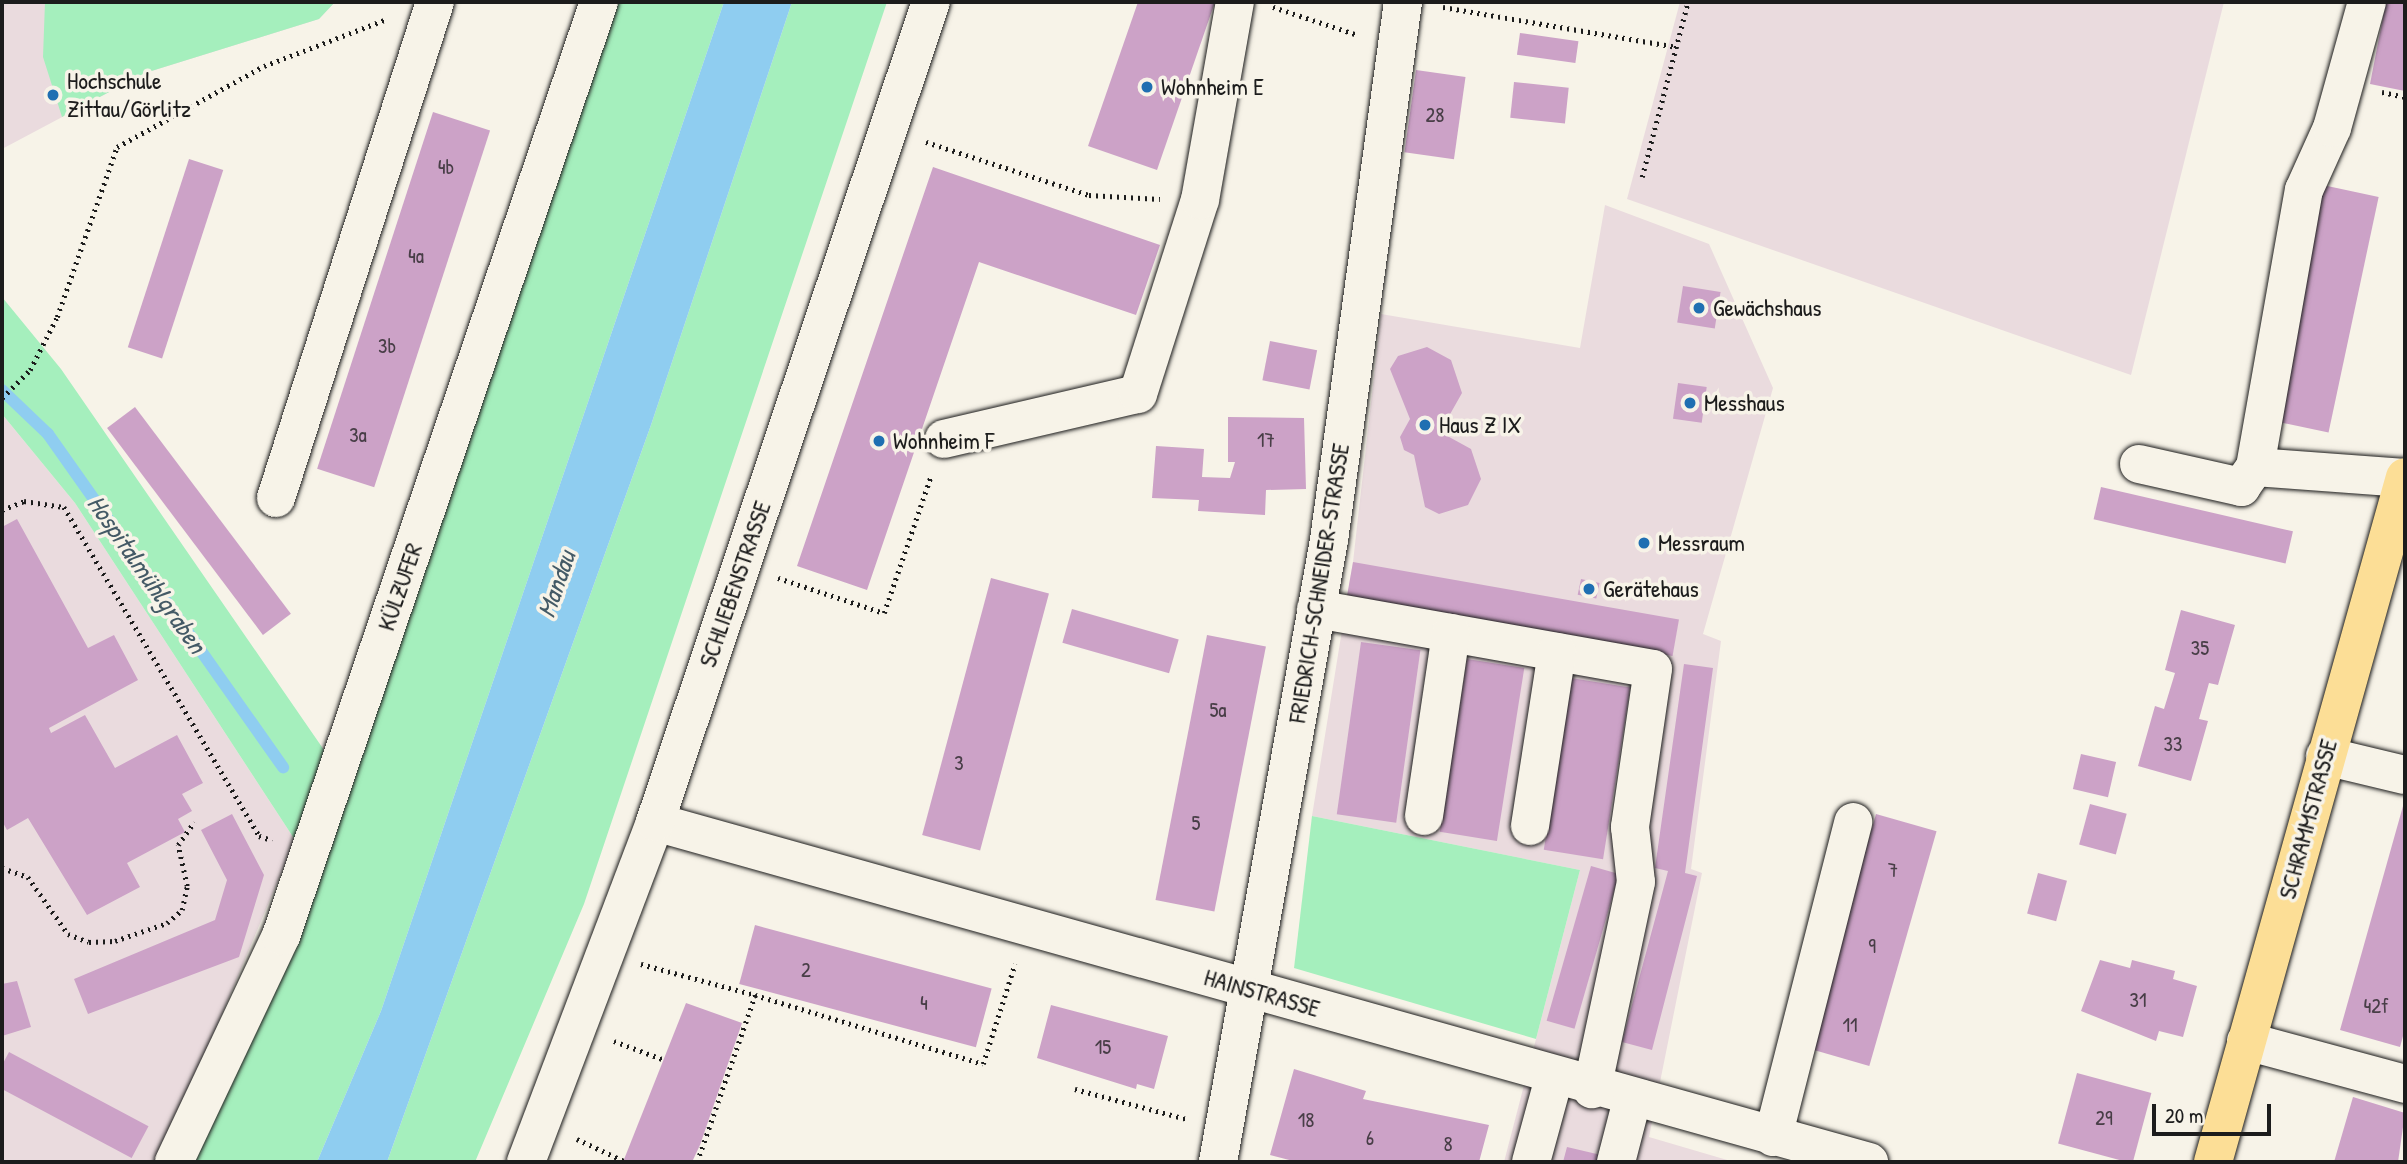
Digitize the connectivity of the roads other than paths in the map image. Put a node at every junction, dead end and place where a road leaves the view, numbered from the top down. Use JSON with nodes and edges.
{"nodes":[{"id":1,"x":435,"y":2,"type":"edge"},
{"id":2,"x":599,"y":2,"type":"edge"},
{"id":3,"x":931,"y":2,"type":"edge"},
{"id":4,"x":2367,"y":2,"type":"edge"},
{"id":5,"x":1252,"y":4,"type":"edge"},
{"id":6,"x":1418,"y":4,"type":"edge"},
{"id":7,"x":944,"y":439,"type":"road end"},
{"id":8,"x":2138,"y":464,"type":"dead end"},
{"id":9,"x":2255,"y":467,"type":"junction"},
{"id":10,"x":2405,"y":477,"type":"edge"},
{"id":11,"x":276,"y":498,"type":"dead end"},
{"id":12,"x":1316,"y":609,"type":"junction"},
{"id":13,"x":1451,"y":633,"type":"junction"},
{"id":14,"x":1557,"y":652,"type":"junction"},
{"id":15,"x":2325,"y":756,"type":"junction"},
{"id":16,"x":2405,"y":775,"type":"edge"},
{"id":17,"x":1424,"y":816,"type":"dead end"},
{"id":18,"x":655,"y":822,"type":"junction"},
{"id":19,"x":1853,"y":822,"type":"dead end"},
{"id":20,"x":1530,"y":826,"type":"dead end"},
{"id":21,"x":1248,"y":988,"type":"junction"},
{"id":22,"x":2246,"y":1041,"type":"junction"},
{"id":23,"x":1554,"y":1078,"type":"junction"},
{"id":24,"x":2405,"y":1084,"type":"edge"},
{"id":25,"x":1592,"y":1089,"type":"junction"},
{"id":26,"x":1632,"y":1100,"type":"junction"},
{"id":27,"x":1755,"y":1143,"type":"edge"},
{"id":28,"x":1221,"y":1145,"type":"edge"},
{"id":29,"x":1862,"y":1161,"type":"edge"},
{"id":30,"x":174,"y":1162,"type":"edge"},
{"id":31,"x":526,"y":1162,"type":"edge"},
{"id":32,"x":1531,"y":1162,"type":"edge"},
{"id":33,"x":1616,"y":1162,"type":"edge"},
{"id":34,"x":2213,"y":1162,"type":"edge"}],
"edges":[{"from":1,"to":11,"type":"street"},
{"from":2,"to":30,"type":"street","name":"KÜLZUFER"},
{"from":3,"to":18,"type":"street","name":"SCHLIEBENSTRASSE"},
{"from":4,"to":9,"type":"street"},
{"from":5,"to":7,"type":"street"},
{"from":6,"to":12,"type":"street","name":"FRIEDRICH-SCHNEIDER-STRASSE"},
{"from":8,"to":9,"type":"street"},
{"from":9,"to":10,"type":"street"},
{"from":10,"to":15,"type":"main road","name":"SCHRAMMSTRASSE"},
{"from":12,"to":13,"type":"street"},
{"from":12,"to":21,"type":"street","name":"FRIEDRICH-SCHNEIDER-STRASSE"},
{"from":13,"to":14,"type":"street"},
{"from":13,"to":17,"type":"street"},
{"from":14,"to":20,"type":"street"},
{"from":14,"to":25,"type":"street"},
{"from":15,"to":16,"type":"street"},
{"from":15,"to":22,"type":"main road","name":"SCHRAMMSTRASSE"},
{"from":18,"to":21,"type":"street","name":"HAINSTRASSE"},
{"from":18,"to":31,"type":"street","name":"SCHLIEBENSTRASSE"},
{"from":19,"to":27,"type":"street"},
{"from":21,"to":23,"type":"street","name":"HAINSTRASSE"},
{"from":21,"to":28,"type":"street","name":"FRIEDRICH-SCHNEIDER-STRASSE"},
{"from":22,"to":24,"type":"street"},
{"from":22,"to":34,"type":"main road","name":"SCHRAMMSTRASSE"},
{"from":23,"to":25,"type":"street","name":"HAINSTRASSE"},
{"from":23,"to":32,"type":"street"},
{"from":25,"to":26,"type":"street","name":"HAINSTRASSE"},
{"from":26,"to":27,"type":"street","name":"HAINSTRASSE"},
{"from":26,"to":33,"type":"street"},
{"from":27,"to":29,"type":"street","name":"HAINSTRASSE"}]}
